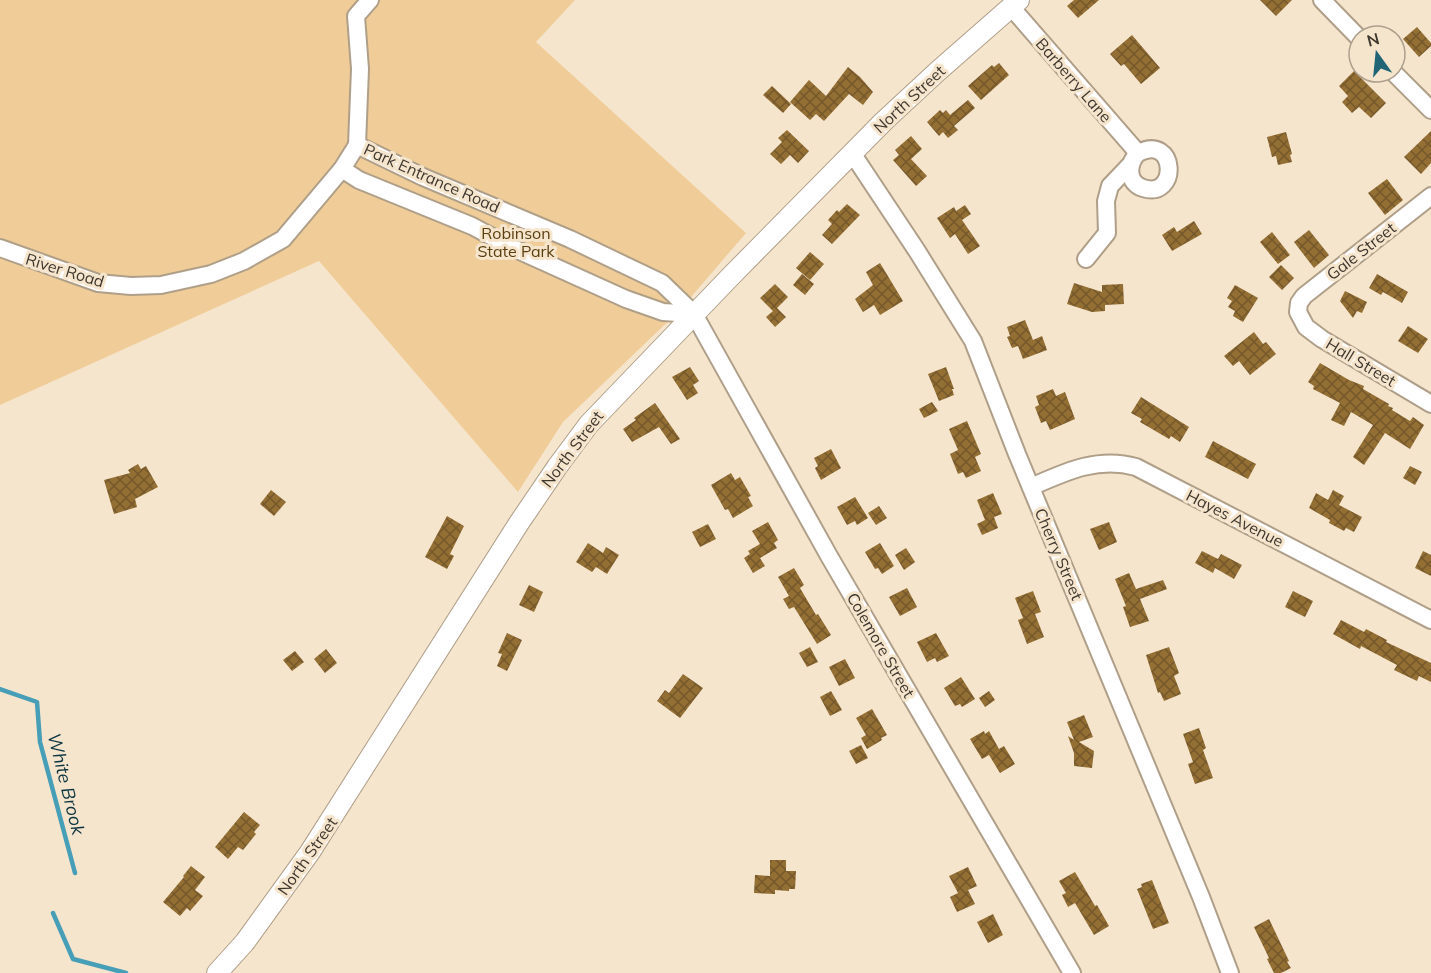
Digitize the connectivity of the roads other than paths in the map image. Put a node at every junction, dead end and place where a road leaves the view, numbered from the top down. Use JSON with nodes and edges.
{"nodes":[{"id":1,"x":370,"y":0,"type":"edge"},
{"id":2,"x":1322,"y":0,"type":"edge"},
{"id":3,"x":1015,"y":4,"type":"edge"},
{"id":4,"x":1347,"y":26,"type":"edge"},
{"id":5,"x":1405,"y":84,"type":"edge"},
{"id":6,"x":1431,"y":110,"type":"edge"},
{"id":7,"x":357,"y":145,"type":"junction"},
{"id":8,"x":852,"y":153,"type":"junction"},
{"id":9,"x":342,"y":169,"type":"junction"},
{"id":10,"x":1431,"y":195,"type":"edge"},
{"id":11,"x":0,"y":248,"type":"edge"},
{"id":12,"x":1086,"y":259,"type":"dead end"},
{"id":13,"x":1298,"y":312,"type":"joint"},
{"id":14,"x":694,"y":314,"type":"junction"},
{"id":15,"x":1431,"y":404,"type":"edge"},
{"id":16,"x":1031,"y":487,"type":"junction"},
{"id":17,"x":1431,"y":620,"type":"edge"},
{"id":18,"x":217,"y":973,"type":"edge"},
{"id":19,"x":1072,"y":973,"type":"edge"},
{"id":20,"x":1230,"y":973,"type":"edge"}],
"edges":[{"from":1,"to":7,"type":"street"},
{"from":2,"to":4,"type":"street"},
{"from":3,"to":8,"type":"main road","name":"North Street"},
{"from":3,"to":12,"type":"street","name":"Barberry Lane"},
{"from":5,"to":6,"type":"street"},
{"from":7,"to":9,"type":"street","name":"River Road"},
{"from":7,"to":14,"type":"street","name":"Park Entrance Road"},
{"from":8,"to":14,"type":"main road","name":"North Street"},
{"from":8,"to":16,"type":"street","name":"Cherry Street"},
{"from":9,"to":11,"type":"street","name":"River Road"},
{"from":9,"to":14,"type":"street"},
{"from":10,"to":13,"type":"street","name":"Gale Street"},
{"from":13,"to":15,"type":"street","name":"Hall Street"},
{"from":14,"to":18,"type":"main road","name":"North Street"},
{"from":14,"to":19,"type":"street","name":"Colemore Street"},
{"from":16,"to":17,"type":"street","name":"Hayes Avenue"},
{"from":16,"to":20,"type":"street","name":"Cherry Street"}]}
